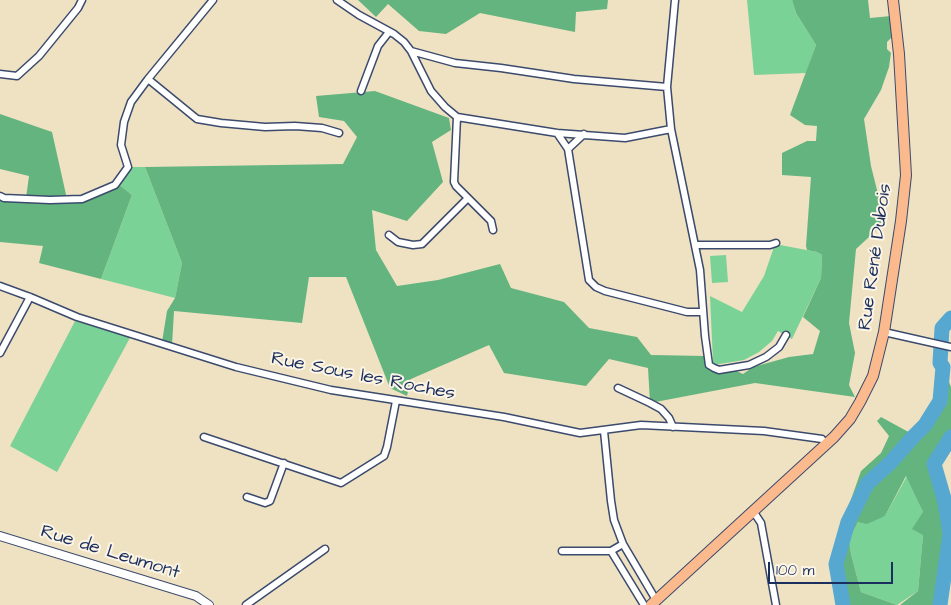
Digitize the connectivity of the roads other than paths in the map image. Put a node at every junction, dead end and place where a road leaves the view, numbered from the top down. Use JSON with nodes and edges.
{"nodes":[{"id":1,"x":82,"y":0,"type":"edge"},
{"id":2,"x":213,"y":0,"type":"edge"},
{"id":3,"x":337,"y":0,"type":"edge"},
{"id":4,"x":675,"y":0,"type":"edge"},
{"id":5,"x":893,"y":0,"type":"edge"},
{"id":6,"x":389,"y":32,"type":"junction"},
{"id":7,"x":411,"y":51,"type":"junction"},
{"id":8,"x":0,"y":74,"type":"edge"},
{"id":9,"x":148,"y":79,"type":"junction"},
{"id":10,"x":667,"y":86,"type":"junction"},
{"id":11,"x":361,"y":91,"type":"dead end"},
{"id":12,"x":457,"y":117,"type":"junction"},
{"id":13,"x":672,"y":129,"type":"junction"},
{"id":14,"x":338,"y":132,"type":"dead end"},
{"id":15,"x":557,"y":133,"type":"junction"},
{"id":16,"x":584,"y":134,"type":"junction"},
{"id":17,"x":568,"y":149,"type":"junction"},
{"id":18,"x":0,"y":196,"type":"edge"},
{"id":19,"x":468,"y":198,"type":"junction"},
{"id":20,"x":493,"y":230,"type":"dead end"},
{"id":21,"x":389,"y":234,"type":"dead end"},
{"id":22,"x":776,"y":243,"type":"dead end"},
{"id":23,"x":696,"y":245,"type":"junction"},
{"id":24,"x":0,"y":286,"type":"edge"},
{"id":25,"x":30,"y":297,"type":"junction"},
{"id":26,"x":703,"y":312,"type":"junction"},
{"id":27,"x":884,"y":332,"type":"junction"},
{"id":28,"x":786,"y":335,"type":"dead end"},
{"id":29,"x":949,"y":346,"type":"edge"},
{"id":30,"x":0,"y":353,"type":"edge"},
{"id":31,"x":618,"y":388,"type":"dead end"},
{"id":32,"x":396,"y":401,"type":"junction"},
{"id":33,"x":673,"y":427,"type":"junction"},
{"id":34,"x":604,"y":431,"type":"junction"},
{"id":35,"x":204,"y":437,"type":"dead end"},
{"id":36,"x":826,"y":444,"type":"junction"},
{"id":37,"x":284,"y":463,"type":"junction"},
{"id":38,"x":247,"y":496,"type":"dead end"},
{"id":39,"x":753,"y":511,"type":"junction"},
{"id":40,"x":0,"y":536,"type":"edge"},
{"id":41,"x":623,"y":544,"type":"junction"},
{"id":42,"x":325,"y":549,"type":"dead end"},
{"id":43,"x":611,"y":550,"type":"junction"},
{"id":44,"x":562,"y":551,"type":"dead end"},
{"id":45,"x":653,"y":602,"type":"edge"},
{"id":46,"x":209,"y":605,"type":"edge"},
{"id":47,"x":246,"y":605,"type":"edge"},
{"id":48,"x":644,"y":605,"type":"edge"},
{"id":49,"x":776,"y":605,"type":"edge"}],
"edges":[{"from":1,"to":8,"type":"street"},
{"from":2,"to":9,"type":"street"},
{"from":3,"to":6,"type":"street"},
{"from":4,"to":10,"type":"street"},
{"from":5,"to":27,"type":"main road","name":"Rue René Dubois"},
{"from":6,"to":7,"type":"street"},
{"from":6,"to":11,"type":"street"},
{"from":7,"to":10,"type":"street"},
{"from":7,"to":12,"type":"street"},
{"from":9,"to":14,"type":"street"},
{"from":9,"to":18,"type":"street"},
{"from":10,"to":13,"type":"street"},
{"from":12,"to":15,"type":"street"},
{"from":12,"to":19,"type":"street"},
{"from":13,"to":16,"type":"street"},
{"from":13,"to":23,"type":"street"},
{"from":15,"to":16,"type":"street"},
{"from":15,"to":17,"type":"street"},
{"from":16,"to":17,"type":"street"},
{"from":17,"to":26,"type":"street"},
{"from":19,"to":20,"type":"street"},
{"from":19,"to":21,"type":"street"},
{"from":22,"to":23,"type":"street"},
{"from":23,"to":26,"type":"street"},
{"from":24,"to":25,"type":"street","name":"Rue Sous les Roches"},
{"from":25,"to":30,"type":"street"},
{"from":25,"to":32,"type":"street","name":"Rue Sous les Roches"},
{"from":26,"to":28,"type":"street"},
{"from":27,"to":29,"type":"street"},
{"from":27,"to":36,"type":"main road","name":"Rue René Dubois"},
{"from":31,"to":33,"type":"street"},
{"from":32,"to":34,"type":"street","name":"Rue Sous les Roches"},
{"from":32,"to":37,"type":"street"},
{"from":33,"to":34,"type":"street","name":"Rue Sous les Roches"},
{"from":33,"to":36,"type":"street","name":"Rue Sous les Roches"},
{"from":34,"to":41,"type":"street"},
{"from":35,"to":37,"type":"street"},
{"from":36,"to":39,"type":"main road","name":"Rue René Dubois"},
{"from":37,"to":38,"type":"street"},
{"from":39,"to":45,"type":"main road","name":"Rue René Dubois"},
{"from":39,"to":49,"type":"street"},
{"from":40,"to":46,"type":"street","name":"Rue de Leumont"},
{"from":41,"to":43,"type":"street"},
{"from":41,"to":45,"type":"street"},
{"from":42,"to":47,"type":"street"},
{"from":43,"to":44,"type":"street"},
{"from":43,"to":48,"type":"street"}]}
